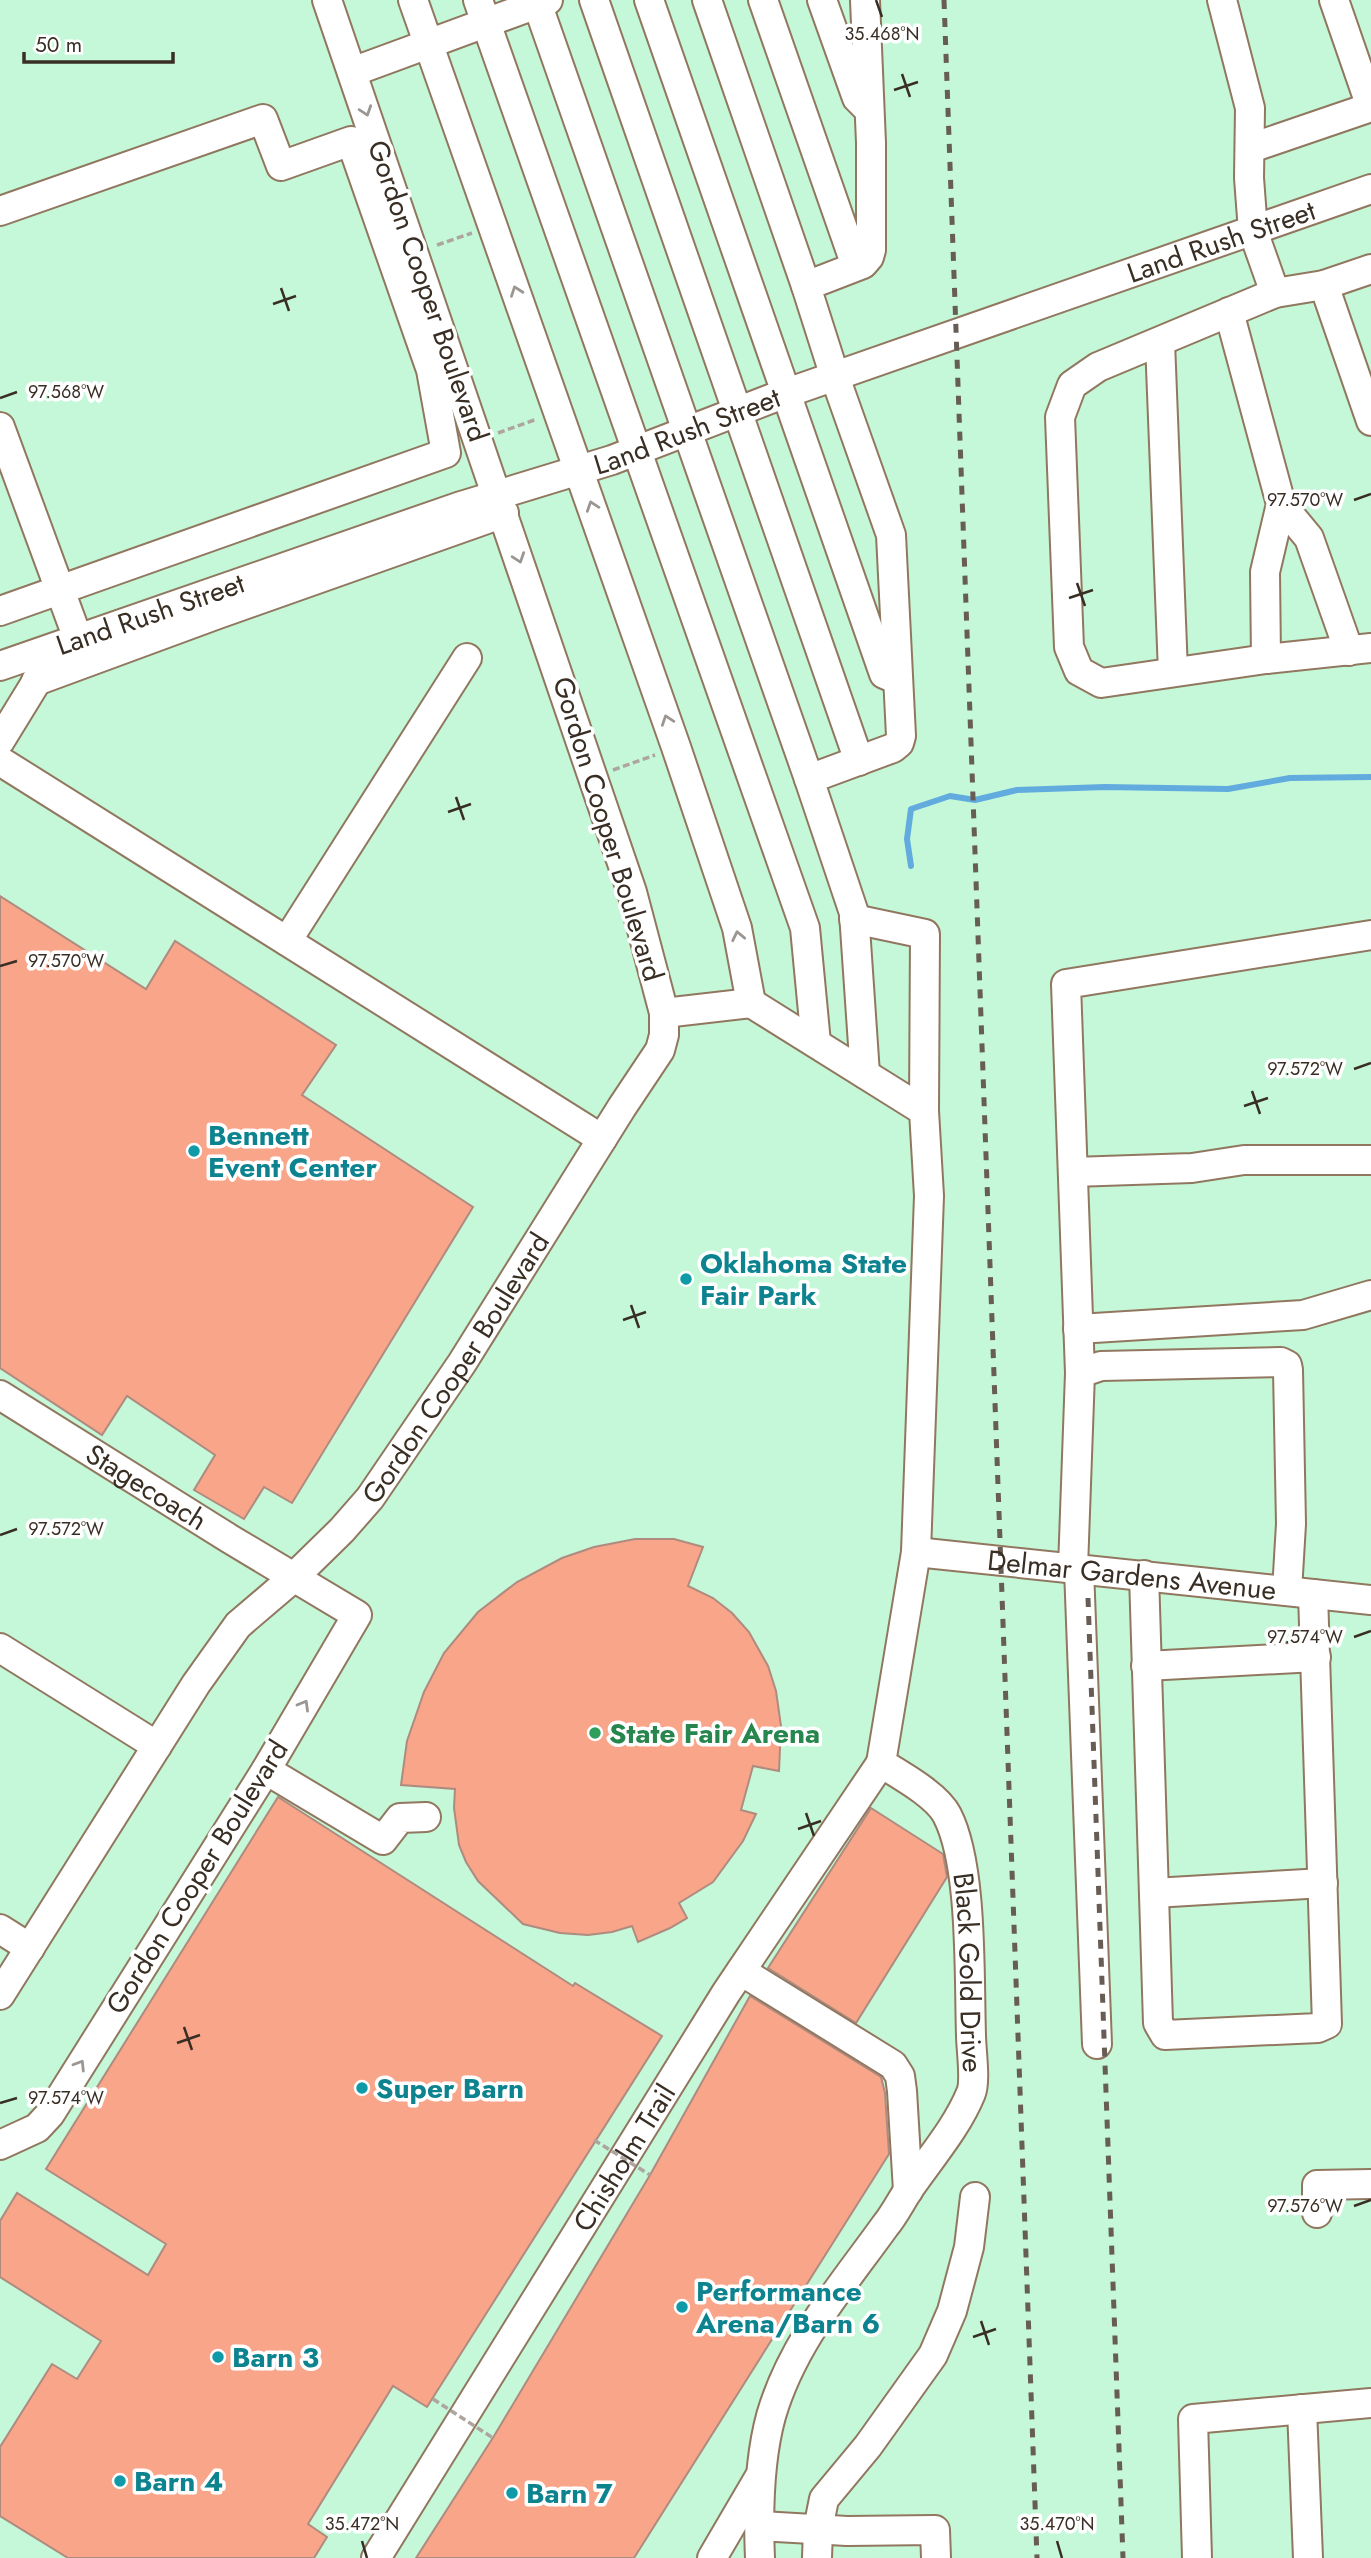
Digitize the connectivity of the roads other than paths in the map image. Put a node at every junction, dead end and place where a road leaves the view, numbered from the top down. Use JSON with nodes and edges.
{"nodes":[{"id":1,"x":327,"y":0,"type":"edge"},
{"id":2,"x":413,"y":0,"type":"edge"},
{"id":3,"x":594,"y":0,"type":"edge"},
{"id":4,"x":649,"y":0,"type":"edge"},
{"id":5,"x":707,"y":0,"type":"edge"},
{"id":6,"x":763,"y":0,"type":"edge"},
{"id":7,"x":822,"y":0,"type":"edge"},
{"id":8,"x":865,"y":0,"type":"edge"},
{"id":9,"x":1222,"y":0,"type":"edge"},
{"id":10,"x":1334,"y":0,"type":"edge"},
{"id":11,"x":540,"y":1,"type":"edge"},
{"id":12,"x":482,"y":11,"type":"edge"},
{"id":13,"x":428,"y":43,"type":"junction"},
{"id":14,"x":352,"y":72,"type":"junction"},
{"id":15,"x":1371,"y":107,"type":"edge"},
{"id":16,"x":870,"y":110,"type":"junction"},
{"id":17,"x":1251,"y":148,"type":"junction"},
{"id":18,"x":1371,"y":189,"type":"edge"},
{"id":19,"x":0,"y":211,"type":"edge"},
{"id":20,"x":1253,"y":231,"type":"junction"},
{"id":21,"x":856,"y":266,"type":"junction"},
{"id":22,"x":1371,"y":269,"type":"edge"},
{"id":23,"x":1324,"y":285,"type":"junction"},
{"id":24,"x":806,"y":286,"type":"junction"},
{"id":25,"x":1275,"y":293,"type":"junction"},
{"id":26,"x":1229,"y":312,"type":"junction"},
{"id":27,"x":1160,"y":342,"type":"junction"},
{"id":28,"x":835,"y":377,"type":"junction"},
{"id":29,"x":788,"y":393,"type":"junction"},
{"id":30,"x":738,"y":411,"type":"junction"},
{"id":31,"x":1371,"y":421,"type":"edge"},
{"id":32,"x":0,"y":427,"type":"edge"},
{"id":33,"x":687,"y":430,"type":"junction"},
{"id":34,"x":636,"y":450,"type":"junction"},
{"id":35,"x":579,"y":470,"type":"junction"},
{"id":36,"x":501,"y":504,"type":"junction"},
{"id":37,"x":1281,"y":504,"type":"junction"},
{"id":38,"x":60,"y":590,"type":"junction"},
{"id":39,"x":0,"y":611,"type":"edge"},
{"id":40,"x":78,"y":639,"type":"junction"},
{"id":41,"x":1360,"y":649,"type":"edge"},
{"id":42,"x":46,"y":650,"type":"junction"},
{"id":43,"x":467,"y":658,"type":"dead end"},
{"id":44,"x":1266,"y":659,"type":"junction"},
{"id":45,"x":0,"y":666,"type":"edge"},
{"id":46,"x":1173,"y":672,"type":"junction"},
{"id":47,"x":898,"y":680,"type":"junction"},
{"id":48,"x":37,"y":681,"type":"junction"},
{"id":49,"x":0,"y":741,"type":"edge"},
{"id":50,"x":0,"y":761,"type":"edge"},
{"id":51,"x":859,"y":761,"type":"junction"},
{"id":52,"x":809,"y":779,"type":"junction"},
{"id":53,"x":854,"y":919,"type":"junction"},
{"id":54,"x":1371,"y":934,"type":"edge"},
{"id":55,"x":287,"y":941,"type":"junction"},
{"id":56,"x":751,"y":1003,"type":"junction"},
{"id":57,"x":664,"y":1013,"type":"junction"},
{"id":58,"x":816,"y":1043,"type":"junction"},
{"id":59,"x":866,"y":1074,"type":"junction"},
{"id":60,"x":924,"y":1111,"type":"junction"},
{"id":61,"x":601,"y":1139,"type":"junction"},
{"id":62,"x":1371,"y":1160,"type":"edge"},
{"id":63,"x":1073,"y":1172,"type":"junction"},
{"id":64,"x":1371,"y":1295,"type":"edge"},
{"id":65,"x":1078,"y":1329,"type":"junction"},
{"id":66,"x":1080,"y":1373,"type":"junction"},
{"id":67,"x":0,"y":1395,"type":"edge"},
{"id":68,"x":921,"y":1560,"type":"junction"},
{"id":69,"x":1076,"y":1568,"type":"junction"},
{"id":70,"x":1144,"y":1576,"type":"junction"},
{"id":71,"x":293,"y":1578,"type":"junction"},
{"id":72,"x":1300,"y":1593,"type":"junction"},
{"id":73,"x":1371,"y":1600,"type":"edge"},
{"id":74,"x":0,"y":1648,"type":"edge"},
{"id":75,"x":1316,"y":1657,"type":"junction"},
{"id":76,"x":1146,"y":1666,"type":"junction"},
{"id":77,"x":157,"y":1746,"type":"junction"},
{"id":78,"x":881,"y":1763,"type":"junction"},
{"id":79,"x":266,"y":1770,"type":"junction"},
{"id":80,"x":426,"y":1817,"type":"dead end"},
{"id":81,"x":1323,"y":1884,"type":"junction"},
{"id":82,"x":1154,"y":1893,"type":"junction"},
{"id":83,"x":0,"y":1929,"type":"edge"},
{"id":84,"x":30,"y":1948,"type":"junction"},
{"id":85,"x":741,"y":1971,"type":"junction"},
{"id":86,"x":0,"y":1995,"type":"edge"},
{"id":87,"x":1097,"y":2044,"type":"dead end"},
{"id":88,"x":0,"y":2145,"type":"edge"},
{"id":89,"x":1371,"y":2184,"type":"edge"},
{"id":90,"x":908,"y":2191,"type":"junction"},
{"id":91,"x":975,"y":2197,"type":"dead end"},
{"id":92,"x":1317,"y":2213,"type":"dead end"},
{"id":93,"x":1371,"y":2403,"type":"edge"},
{"id":94,"x":1302,"y":2409,"type":"junction"},
{"id":95,"x":763,"y":2470,"type":"junction"},
{"id":96,"x":760,"y":2526,"type":"junction"},
{"id":97,"x":818,"y":2529,"type":"junction"},
{"id":98,"x":376,"y":2558,"type":"edge"},
{"id":99,"x":712,"y":2558,"type":"edge"},
{"id":100,"x":760,"y":2558,"type":"edge"},
{"id":101,"x":817,"y":2558,"type":"edge"},
{"id":102,"x":936,"y":2558,"type":"edge"},
{"id":103,"x":1197,"y":2558,"type":"edge"},
{"id":104,"x":1308,"y":2558,"type":"edge"}],
"edges":[{"from":1,"to":14,"type":"street","name":"Gordon Cooper Boulevard"},
{"from":2,"to":13,"type":"street"},
{"from":3,"to":30,"type":"street"},
{"from":4,"to":29,"type":"street"},
{"from":5,"to":24,"type":"street"},
{"from":6,"to":21,"type":"street"},
{"from":7,"to":16,"type":"street"},
{"from":8,"to":16,"type":"street"},
{"from":9,"to":17,"type":"street"},
{"from":10,"to":15,"type":"street"},
{"from":11,"to":12,"type":"street"},
{"from":11,"to":33,"type":"street"},
{"from":12,"to":13,"type":"street"},
{"from":12,"to":34,"type":"street"},
{"from":13,"to":14,"type":"street"},
{"from":35,"to":13,"type":"street","one_way":true},
{"from":14,"to":36,"type":"street","name":"Gordon Cooper Boulevard","one_way":true},
{"from":15,"to":17,"type":"street"},
{"from":16,"to":21,"type":"street"},
{"from":17,"to":20,"type":"street"},
{"from":18,"to":20,"type":"street","name":"Land Rush Street"},
{"from":19,"to":38,"type":"street"},
{"from":20,"to":25,"type":"street"},
{"from":20,"to":28,"type":"street","name":"Land Rush Street"},
{"from":21,"to":24,"type":"street"},
{"from":22,"to":23,"type":"street"},
{"from":23,"to":25,"type":"street"},
{"from":23,"to":31,"type":"street"},
{"from":24,"to":28,"type":"street"},
{"from":25,"to":26,"type":"street"},
{"from":26,"to":27,"type":"street"},
{"from":26,"to":37,"type":"street"},
{"from":27,"to":46,"type":"street"},
{"from":27,"to":46,"type":"street"},
{"from":28,"to":29,"type":"street","name":"Land Rush Street"},
{"from":28,"to":47,"type":"street"},
{"from":29,"to":30,"type":"street","name":"Land Rush Street"},
{"from":29,"to":47,"type":"street"},
{"from":30,"to":33,"type":"street","name":"Land Rush Street"},
{"from":30,"to":51,"type":"street"},
{"from":32,"to":38,"type":"street"},
{"from":33,"to":34,"type":"street","name":"Land Rush Street"},
{"from":33,"to":52,"type":"street"},
{"from":34,"to":35,"type":"street","name":"Land Rush Street"},
{"from":34,"to":58,"type":"street"},
{"from":35,"to":36,"type":"street","name":"Land Rush Street"},
{"from":56,"to":35,"type":"street","one_way":true},
{"from":36,"to":40,"type":"street","name":"Land Rush Street"},
{"from":36,"to":48,"type":"street"},
{"from":36,"to":57,"type":"street","name":"Gordon Cooper Boulevard","one_way":true},
{"from":37,"to":41,"type":"street"},
{"from":37,"to":44,"type":"street"},
{"from":38,"to":39,"type":"street"},
{"from":38,"to":40,"type":"street"},
{"from":40,"to":42,"type":"street","name":"Land Rush Street"},
{"from":41,"to":44,"type":"street"},
{"from":42,"to":45,"type":"street","name":"Land Rush Street"},
{"from":42,"to":48,"type":"street"},
{"from":43,"to":55,"type":"street"},
{"from":44,"to":46,"type":"street"},
{"from":47,"to":51,"type":"street"},
{"from":48,"to":49,"type":"street"},
{"from":50,"to":55,"type":"street"},
{"from":51,"to":52,"type":"street"},
{"from":52,"to":53,"type":"street"},
{"from":53,"to":59,"type":"street"},
{"from":53,"to":60,"type":"street"},
{"from":54,"to":63,"type":"street"},
{"from":55,"to":61,"type":"street"},
{"from":56,"to":57,"type":"street"},
{"from":56,"to":58,"type":"street"},
{"from":57,"to":61,"type":"street","name":"Gordon Cooper Boulevard"},
{"from":58,"to":59,"type":"street"},
{"from":59,"to":60,"type":"street"},
{"from":60,"to":68,"type":"street"},
{"from":61,"to":71,"type":"street","name":"Gordon Cooper Boulevard"},
{"from":62,"to":63,"type":"street"},
{"from":63,"to":65,"type":"street"},
{"from":64,"to":65,"type":"street"},
{"from":65,"to":66,"type":"street"},
{"from":66,"to":69,"type":"street"},
{"from":66,"to":72,"type":"street"},
{"from":67,"to":71,"type":"street","name":"Stagecoach"},
{"from":68,"to":69,"type":"street","name":"Delmar Gardens Avenue"},
{"from":68,"to":78,"type":"street"},
{"from":69,"to":70,"type":"street","name":"Delmar Gardens Avenue"},
{"from":69,"to":87,"type":"street"},
{"from":70,"to":72,"type":"street","name":"Delmar Gardens Avenue"},
{"from":70,"to":76,"type":"street"},
{"from":71,"to":77,"type":"street","name":"Gordon Cooper Boulevard"},
{"from":79,"to":71,"type":"street","name":"Gordon Cooper Boulevard","one_way":true},
{"from":72,"to":73,"type":"street","name":"Delmar Gardens Avenue"},
{"from":72,"to":75,"type":"street"},
{"from":74,"to":77,"type":"street"},
{"from":75,"to":76,"type":"street"},
{"from":75,"to":81,"type":"street"},
{"from":76,"to":82,"type":"street"},
{"from":77,"to":84,"type":"street","name":"Gordon Cooper Boulevard"},
{"from":78,"to":85,"type":"street","name":"Chisholm Trail"},
{"from":78,"to":90,"type":"street","name":"Black Gold Drive"},
{"from":79,"to":80,"type":"street"},
{"from":88,"to":79,"type":"street","name":"Gordon Cooper Boulevard","one_way":true},
{"from":81,"to":82,"type":"street"},
{"from":81,"to":82,"type":"street"},
{"from":83,"to":84,"type":"street"},
{"from":84,"to":86,"type":"street","name":"Gordon Cooper Boulevard"},
{"from":85,"to":90,"type":"street"},
{"from":85,"to":98,"type":"street","name":"Chisholm Trail"},
{"from":89,"to":92,"type":"street"},
{"from":90,"to":95,"type":"street","name":"Black Gold Drive"},
{"from":91,"to":97,"type":"street"},
{"from":93,"to":94,"type":"street"},
{"from":94,"to":103,"type":"street"},
{"from":94,"to":104,"type":"street"},
{"from":95,"to":96,"type":"street","name":"Black Gold Drive"},
{"from":95,"to":99,"type":"street"},
{"from":96,"to":97,"type":"street"},
{"from":96,"to":100,"type":"street","name":"Black Gold Drive"},
{"from":97,"to":101,"type":"street"},
{"from":97,"to":102,"type":"street"}]}
